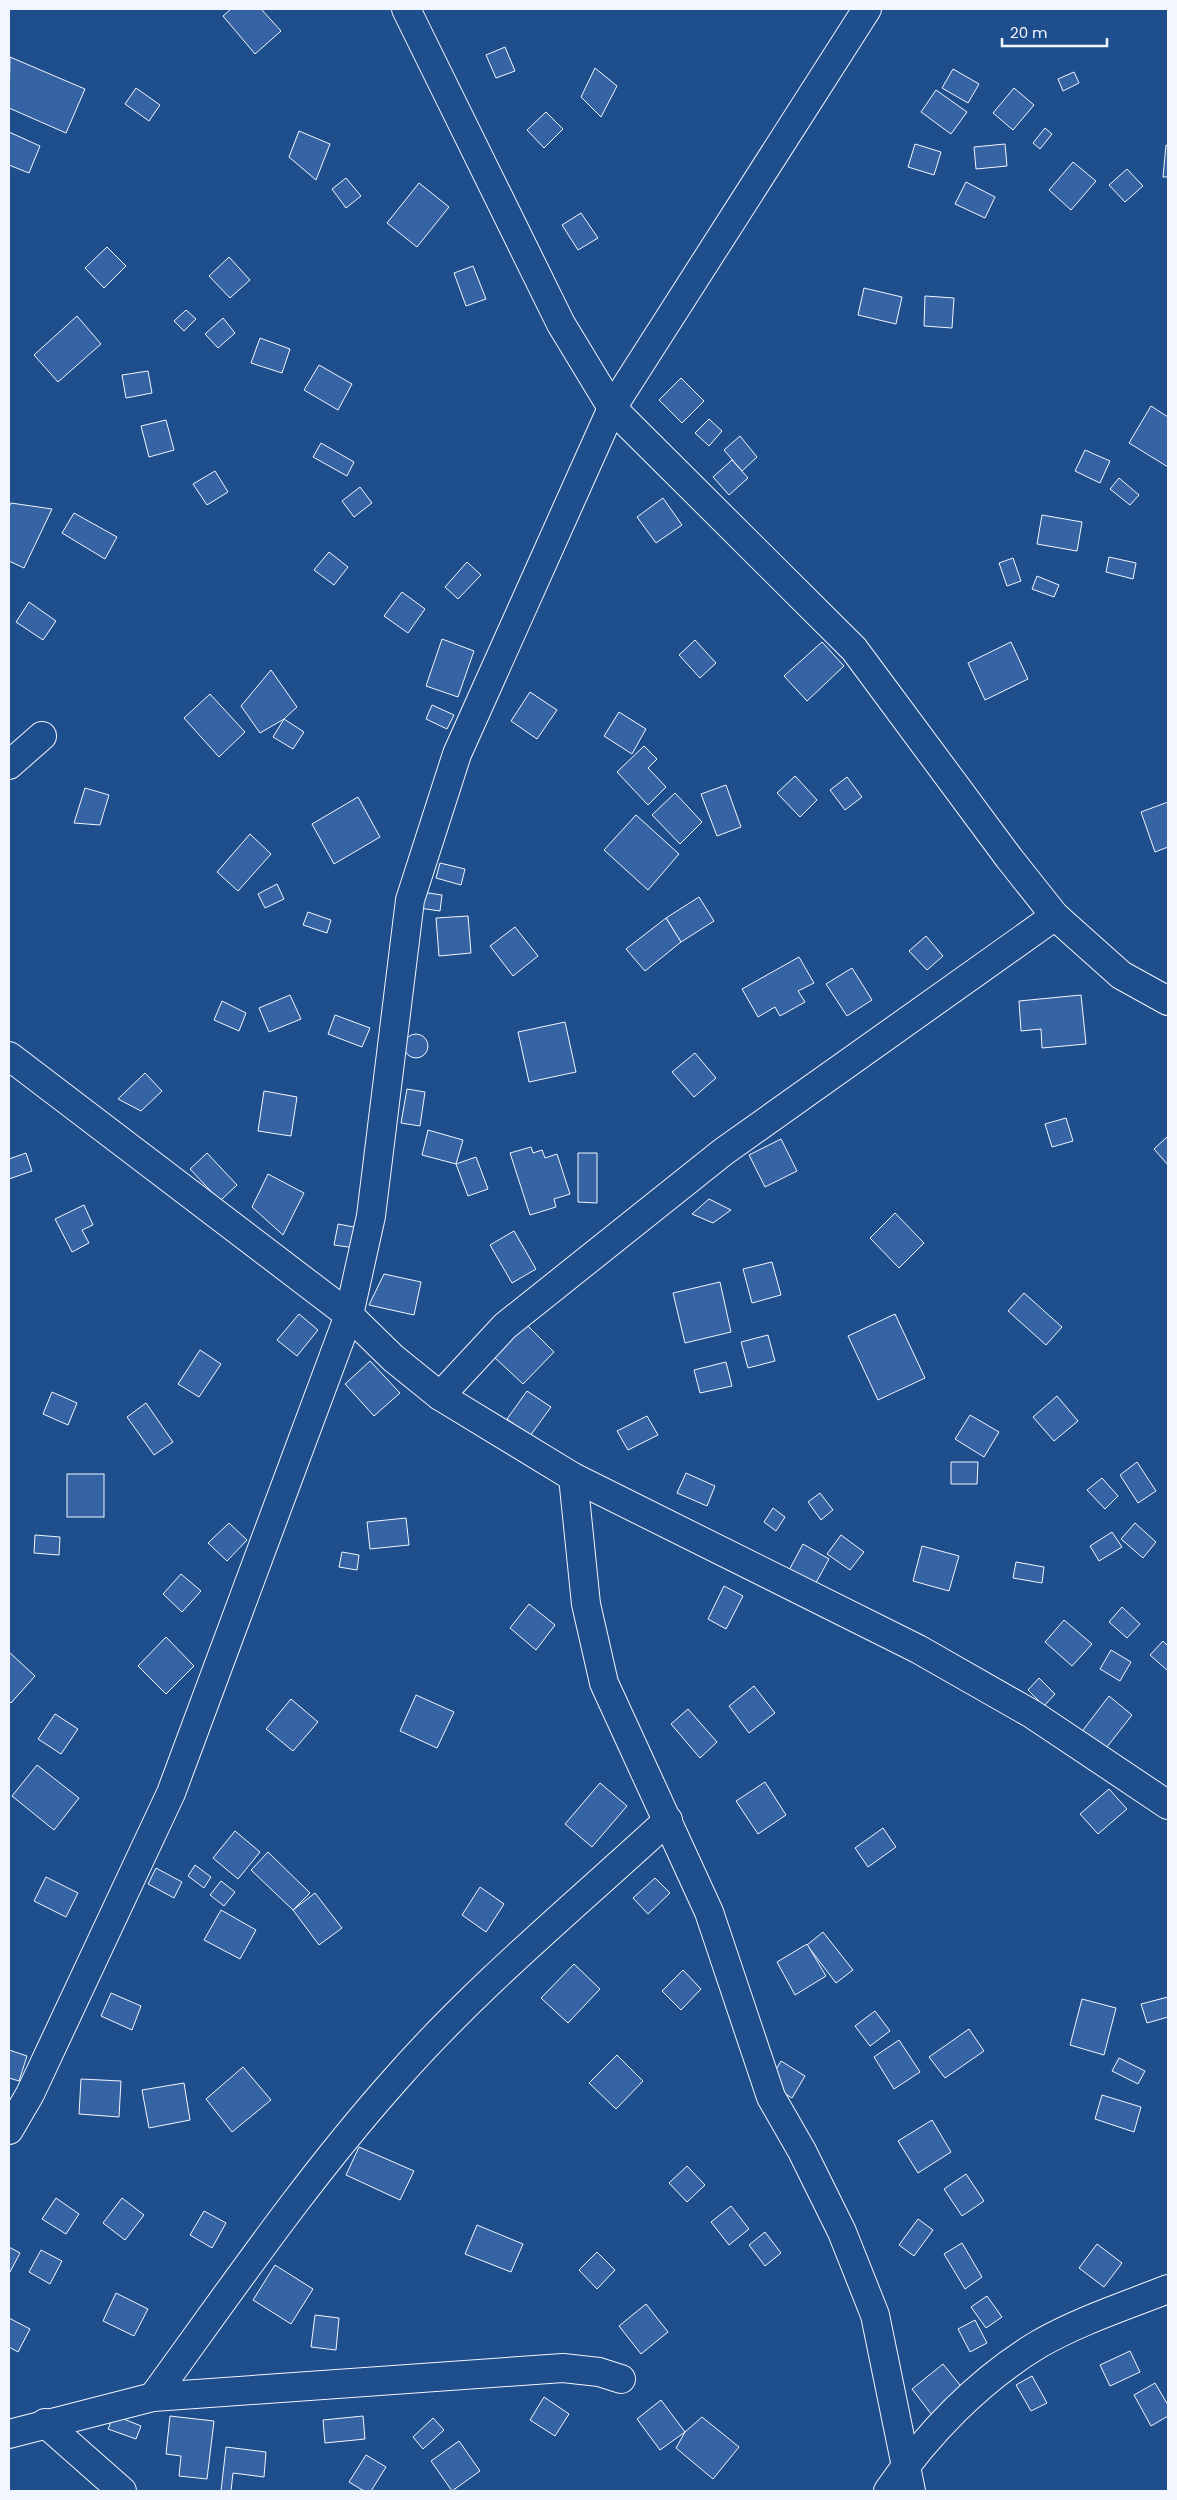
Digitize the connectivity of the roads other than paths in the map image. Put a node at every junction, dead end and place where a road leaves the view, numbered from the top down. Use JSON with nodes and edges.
{"nodes":[{"id":1,"x":406,"y":9,"type":"edge"},
{"id":2,"x":867,"y":9,"type":"edge"},
{"id":3,"x":612,"y":408,"type":"junction"},
{"id":4,"x":42,"y":736,"type":"dead end"},
{"id":5,"x":9,"y":765,"type":"edge"},
{"id":6,"x":1055,"y":916,"type":"junction"},
{"id":7,"x":1168,"y":1001,"type":"edge"},
{"id":8,"x":9,"y":1056,"type":"edge"},
{"id":9,"x":349,"y":1315,"type":"junction"},
{"id":10,"x":440,"y":1396,"type":"junction"},
{"id":11,"x":572,"y":1477,"type":"junction"},
{"id":12,"x":1168,"y":1805,"type":"edge"},
{"id":13,"x":668,"y":1820,"type":"junction"},
{"id":14,"x":9,"y":2130,"type":"edge"},
{"id":15,"x":1168,"y":2289,"type":"edge"},
{"id":16,"x":621,"y":2379,"type":"dead end"},
{"id":17,"x":153,"y":2397,"type":"junction"},
{"id":18,"x":44,"y":2423,"type":"junction"},
{"id":19,"x":9,"y":2434,"type":"edge"},
{"id":20,"x":908,"y":2478,"type":"edge"},
{"id":21,"x":122,"y":2491,"type":"edge"},
{"id":22,"x":888,"y":2491,"type":"edge"}],
"edges":[{"from":1,"to":3,"type":"street"},
{"from":2,"to":3,"type":"street"},
{"from":3,"to":6,"type":"street"},
{"from":3,"to":9,"type":"street"},
{"from":4,"to":5,"type":"street"},
{"from":6,"to":7,"type":"street"},
{"from":6,"to":10,"type":"street"},
{"from":8,"to":9,"type":"street"},
{"from":9,"to":10,"type":"street"},
{"from":9,"to":14,"type":"street"},
{"from":10,"to":11,"type":"street"},
{"from":11,"to":12,"type":"street"},
{"from":11,"to":13,"type":"street"},
{"from":13,"to":17,"type":"street"},
{"from":13,"to":20,"type":"street"},
{"from":15,"to":20,"type":"street"},
{"from":16,"to":17,"type":"street"},
{"from":17,"to":18,"type":"street"},
{"from":18,"to":19,"type":"street"},
{"from":18,"to":21,"type":"street"},
{"from":20,"to":22,"type":"street"}]}
